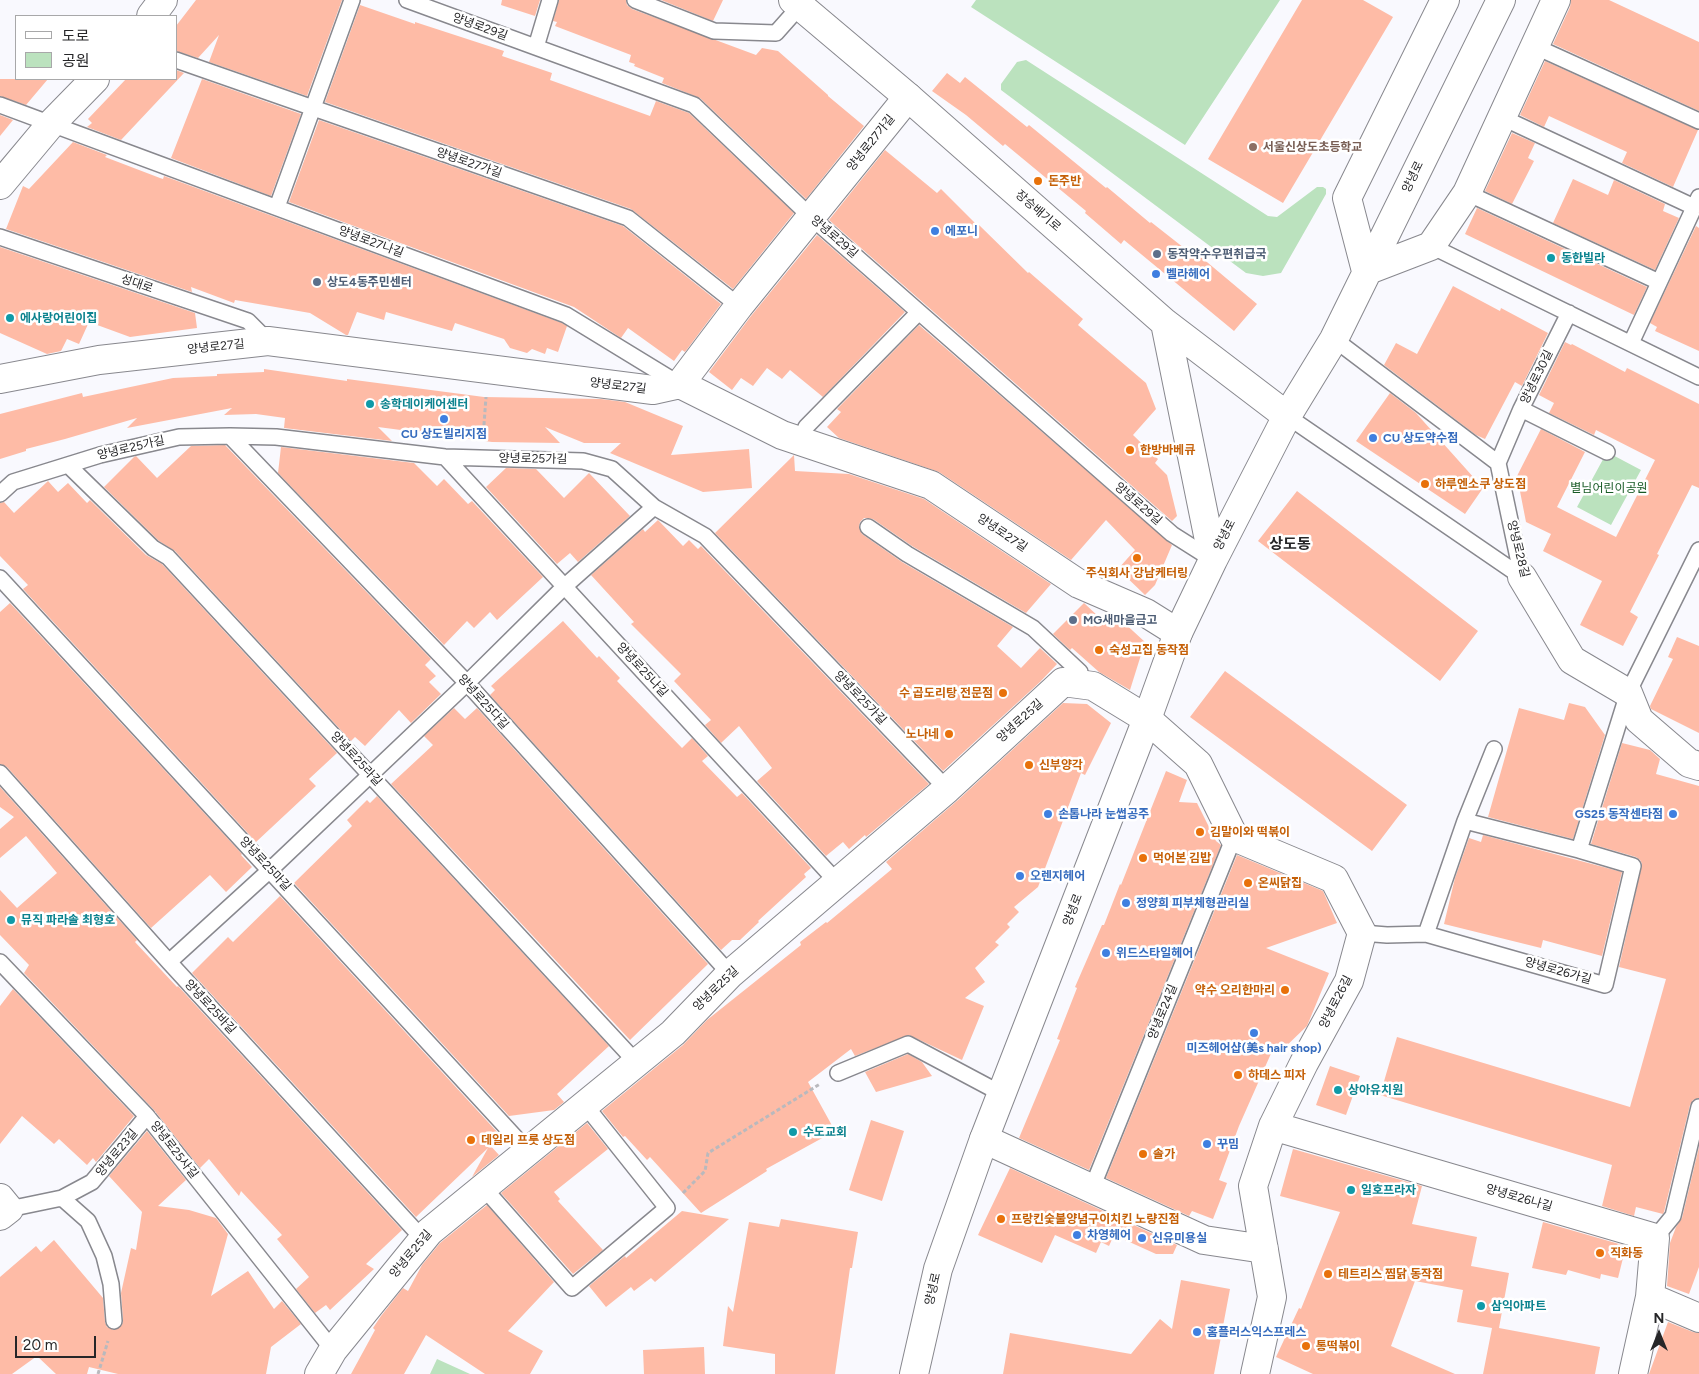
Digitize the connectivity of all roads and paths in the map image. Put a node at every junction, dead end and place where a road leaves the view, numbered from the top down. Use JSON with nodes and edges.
{"nodes":[{"id":1,"x":163,"y":0,"type":"edge"},
{"id":2,"x":352,"y":0,"type":"edge"},
{"id":3,"x":407,"y":0,"type":"edge"},
{"id":4,"x":550,"y":0,"type":"edge"},
{"id":5,"x":635,"y":0,"type":"edge"},
{"id":6,"x":1445,"y":0,"type":"edge"},
{"id":7,"x":1501,"y":0,"type":"edge"},
{"id":8,"x":1556,"y":0,"type":"edge"},
{"id":9,"x":796,"y":3,"type":"edge"},
{"id":10,"x":151,"y":15,"type":"edge"},
{"id":11,"x":1534,"y":46,"type":"junction"},
{"id":12,"x":536,"y":47,"type":"junction"},
{"id":13,"x":178,"y":61,"type":"edge"},
{"id":14,"x":94,"y":80,"type":"edge"},
{"id":15,"x":908,"y":97,"type":"junction"},
{"id":16,"x":0,"y":106,"type":"edge"},
{"id":17,"x":313,"y":108,"type":"junction"},
{"id":18,"x":1501,"y":117,"type":"junction"},
{"id":19,"x":1699,"y":121,"type":"edge"},
{"id":20,"x":51,"y":124,"type":"junction"},
{"id":21,"x":0,"y":185,"type":"edge"},
{"id":22,"x":1467,"y":192,"type":"junction"},
{"id":23,"x":1697,"y":202,"type":"edge"},
{"id":24,"x":277,"y":208,"type":"junction"},
{"id":25,"x":811,"y":217,"type":"junction"},
{"id":26,"x":0,"y":237,"type":"edge"},
{"id":27,"x":1431,"y":246,"type":"junction"},
{"id":28,"x":1366,"y":271,"type":"junction"},
{"id":29,"x":1659,"y":282,"type":"junction"},
{"id":30,"x":739,"y":306,"type":"junction"},
{"id":31,"x":919,"y":312,"type":"junction"},
{"id":32,"x":1569,"y":313,"type":"junction"},
{"id":33,"x":1165,"y":323,"type":"junction"},
{"id":34,"x":1334,"y":339,"type":"junction"},
{"id":35,"x":268,"y":341,"type":"junction"},
{"id":36,"x":1631,"y":343,"type":"junction"},
{"id":37,"x":488,"y":369,"type":"junction"},
{"id":38,"x":1699,"y":376,"type":"edge"},
{"id":39,"x":0,"y":379,"type":"edge"},
{"id":40,"x":680,"y":384,"type":"junction"},
{"id":41,"x":1521,"y":409,"type":"junction"},
{"id":42,"x":1287,"y":416,"type":"junction"},
{"id":43,"x":230,"y":436,"type":"junction"},
{"id":44,"x":800,"y":442,"type":"junction"},
{"id":45,"x":1607,"y":452,"type":"dead end"},
{"id":46,"x":445,"y":457,"type":"junction"},
{"id":47,"x":482,"y":458,"type":"junction"},
{"id":48,"x":1498,"y":463,"type":"junction"},
{"id":49,"x":68,"y":465,"type":"junction"},
{"id":50,"x":0,"y":494,"type":"edge"},
{"id":51,"x":654,"y":507,"type":"junction"},
{"id":52,"x":868,"y":527,"type":"dead end"},
{"id":53,"x":1699,"y":550,"type":"edge"},
{"id":54,"x":1213,"y":560,"type":"junction"},
{"id":55,"x":1695,"y":571,"type":"edge"},
{"id":56,"x":1522,"y":577,"type":"junction"},
{"id":57,"x":0,"y":578,"type":"edge"},
{"id":58,"x":565,"y":586,"type":"junction"},
{"id":59,"x":1178,"y":633,"type":"junction"},
{"id":60,"x":467,"y":683,"type":"junction"},
{"id":61,"x":1078,"y":684,"type":"junction"},
{"id":62,"x":1628,"y":693,"type":"junction"},
{"id":63,"x":1146,"y":719,"type":"junction"},
{"id":64,"x":1494,"y":749,"type":"dead end"},
{"id":65,"x":1699,"y":766,"type":"edge"},
{"id":66,"x":0,"y":773,"type":"edge"},
{"id":67,"x":370,"y":774,"type":"junction"},
{"id":68,"x":947,"y":788,"type":"junction"},
{"id":69,"x":1464,"y":821,"type":"junction"},
{"id":70,"x":1234,"y":837,"type":"junction"},
{"id":71,"x":1580,"y":850,"type":"junction"},
{"id":72,"x":270,"y":870,"type":"junction"},
{"id":73,"x":838,"y":883,"type":"junction"},
{"id":74,"x":1362,"y":933,"type":"junction"},
{"id":75,"x":1426,"y":934,"type":"junction"},
{"id":76,"x":0,"y":962,"type":"edge"},
{"id":77,"x":169,"y":962,"type":"junction"},
{"id":78,"x":730,"y":974,"type":"junction"},
{"id":79,"x":636,"y":1062,"type":"junction"},
{"id":80,"x":838,"y":1073,"type":"joint"},
{"id":81,"x":1002,"y":1094,"type":"junction"},
{"id":82,"x":584,"y":1105,"type":"junction"},
{"id":83,"x":1699,"y":1107,"type":"edge"},
{"id":84,"x":147,"y":1116,"type":"junction"},
{"id":85,"x":1273,"y":1126,"type":"junction"},
{"id":86,"x":984,"y":1139,"type":"junction"},
{"id":87,"x":528,"y":1151,"type":"junction"},
{"id":88,"x":483,"y":1187,"type":"junction"},
{"id":89,"x":1092,"y":1188,"type":"junction"},
{"id":90,"x":62,"y":1198,"type":"junction"},
{"id":91,"x":3,"y":1208,"type":"edge"},
{"id":92,"x":667,"y":1208,"type":"junction"},
{"id":93,"x":1655,"y":1238,"type":"junction"},
{"id":94,"x":423,"y":1239,"type":"junction"},
{"id":95,"x":1264,"y":1249,"type":"junction"},
{"id":96,"x":1650,"y":1296,"type":"junction"},
{"id":97,"x":1699,"y":1318,"type":"edge"},
{"id":98,"x":114,"y":1322,"type":"joint"},
{"id":99,"x":333,"y":1350,"type":"junction"},
{"id":100,"x":1258,"y":1373,"type":"edge"},
{"id":101,"x":98,"y":1374,"type":"edge"},
{"id":102,"x":319,"y":1374,"type":"edge"},
{"id":103,"x":914,"y":1374,"type":"edge"},
{"id":104,"x":1634,"y":1374,"type":"edge"}],
"edges":[{"from":1,"to":10,"type":"street"},
{"from":2,"to":17,"type":"lane"},
{"from":3,"to":12,"type":"lane","name":"양녕로29길"},
{"from":4,"to":12,"type":"lane"},
{"from":5,"to":9,"type":"lane"},
{"from":6,"to":28,"type":"street"},
{"from":7,"to":28,"type":"street","name":"양녕로"},
{"from":8,"to":11,"type":"street"},
{"from":9,"to":15,"type":"street","name":"장승배기로"},
{"from":11,"to":18,"type":"street"},
{"from":11,"to":19,"type":"lane"},
{"from":12,"to":25,"type":"lane","name":"양녕로29길"},
{"from":13,"to":17,"type":"lane","name":"양녕로27가길"},
{"from":14,"to":20,"type":"street"},
{"from":15,"to":25,"type":"street","name":"양녕로27가길"},
{"from":15,"to":33,"type":"street","name":"장승배기로"},
{"from":16,"to":20,"type":"lane","name":"양녕로27나길"},
{"from":17,"to":24,"type":"lane"},
{"from":17,"to":30,"type":"lane","name":"양녕로27가길"},
{"from":18,"to":22,"type":"street"},
{"from":18,"to":23,"type":"lane"},
{"from":20,"to":21,"type":"street"},
{"from":20,"to":24,"type":"lane","name":"양녕로27나길"},
{"from":22,"to":27,"type":"street"},
{"from":22,"to":29,"type":"lane"},
{"from":23,"to":29,"type":"lane"},
{"from":24,"to":40,"type":"lane","name":"양녕로27나길"},
{"from":25,"to":30,"type":"street","name":"양녕로27가길"},
{"from":25,"to":31,"type":"lane","name":"양녕로29길"},
{"from":26,"to":35,"type":"lane","name":"성대로"},
{"from":27,"to":28,"type":"street"},
{"from":27,"to":32,"type":"lane"},
{"from":28,"to":34,"type":"street","name":"양녕로"},
{"from":29,"to":36,"type":"lane"},
{"from":30,"to":40,"type":"street","name":"양녕로27가길"},
{"from":31,"to":44,"type":"lane"},
{"from":31,"to":54,"type":"lane","name":"양녕로29길"},
{"from":32,"to":36,"type":"lane"},
{"from":32,"to":41,"type":"lane","name":"양녕로30길"},
{"from":33,"to":42,"type":"street","name":"장승배기로"},
{"from":33,"to":54,"type":"street"},
{"from":34,"to":42,"type":"street","name":"양녕로"},
{"from":34,"to":48,"type":"lane"},
{"from":35,"to":37,"type":"street","name":"양녕로27길"},
{"from":35,"to":39,"type":"street","name":"양녕로27길"},
{"from":36,"to":38,"type":"lane"},
{"from":37,"to":40,"type":"street","name":"양녕로27길"},
{"from":37,"to":47,"type":"path"},
{"from":40,"to":44,"type":"street","name":"양녕로27길"},
{"from":41,"to":45,"type":"lane","name":"양녕로30길"},
{"from":41,"to":48,"type":"lane"},
{"from":42,"to":54,"type":"street","name":"양녕로"},
{"from":42,"to":56,"type":"lane"},
{"from":43,"to":46,"type":"lane","name":"양녕로25가길"},
{"from":43,"to":49,"type":"lane","name":"양녕로25가길"},
{"from":43,"to":60,"type":"lane","name":"양녕로25다길"},
{"from":44,"to":59,"type":"street","name":"양녕로27길"},
{"from":46,"to":47,"type":"lane","name":"양녕로25가길"},
{"from":46,"to":58,"type":"lane","name":"양녕로25나길"},
{"from":47,"to":51,"type":"lane","name":"양녕로25가길"},
{"from":48,"to":56,"type":"lane","name":"양녕로28길"},
{"from":49,"to":50,"type":"lane","name":"양녕로25가길"},
{"from":49,"to":67,"type":"lane","name":"양녕로25라길"},
{"from":51,"to":58,"type":"lane"},
{"from":51,"to":68,"type":"lane","name":"양녕로25가길"},
{"from":52,"to":61,"type":"lane"},
{"from":53,"to":55,"type":"lane"},
{"from":54,"to":59,"type":"street","name":"양녕로"},
{"from":55,"to":62,"type":"lane"},
{"from":56,"to":62,"type":"street","name":"양녕로28길"},
{"from":57,"to":72,"type":"lane","name":"양녕로25마길"},
{"from":58,"to":60,"type":"lane"},
{"from":58,"to":73,"type":"lane","name":"양녕로25나길"},
{"from":59,"to":63,"type":"street","name":"양녕로"},
{"from":60,"to":67,"type":"lane"},
{"from":60,"to":78,"type":"lane","name":"양녕로25다길"},
{"from":61,"to":63,"type":"street","name":"양녕로25길"},
{"from":61,"to":68,"type":"street","name":"양녕로25길"},
{"from":62,"to":65,"type":"street"},
{"from":62,"to":71,"type":"lane"},
{"from":63,"to":70,"type":"street"},
{"from":63,"to":81,"type":"street","name":"양녕로"},
{"from":64,"to":69,"type":"lane"},
{"from":66,"to":77,"type":"lane","name":"양녕로25바길"},
{"from":67,"to":72,"type":"lane"},
{"from":67,"to":79,"type":"lane","name":"양녕로25라길"},
{"from":68,"to":73,"type":"street","name":"양녕로25길"},
{"from":69,"to":71,"type":"lane","name":"양녕로26가길"},
{"from":69,"to":75,"type":"lane"},
{"from":70,"to":74,"type":"street"},
{"from":70,"to":89,"type":"lane","name":"양녕로24길"},
{"from":71,"to":75,"type":"lane","name":"양녕로26가길"},
{"from":72,"to":77,"type":"lane"},
{"from":72,"to":87,"type":"lane","name":"양녕로25마길"},
{"from":73,"to":78,"type":"street","name":"양녕로25길"},
{"from":74,"to":75,"type":"lane","name":"양녕로26가길"},
{"from":74,"to":85,"type":"street","name":"양녕로26길"},
{"from":76,"to":84,"type":"lane","name":"양녕로25사길"},
{"from":77,"to":94,"type":"lane","name":"양녕로25바길"},
{"from":78,"to":79,"type":"street","name":"양녕로25길"},
{"from":79,"to":82,"type":"street","name":"양녕로25길"},
{"from":80,"to":81,"type":"lane"},
{"from":80,"to":92,"type":"path"},
{"from":81,"to":86,"type":"street","name":"양녕로"},
{"from":82,"to":87,"type":"street","name":"양녕로25길"},
{"from":82,"to":92,"type":"lane"},
{"from":83,"to":93,"type":"lane"},
{"from":84,"to":90,"type":"lane","name":"양녕로23길"},
{"from":84,"to":99,"type":"lane","name":"양녕로25사길"},
{"from":85,"to":93,"type":"street","name":"양녕로26나길"},
{"from":85,"to":95,"type":"street","name":"양녕로26길"},
{"from":86,"to":89,"type":"street"},
{"from":86,"to":103,"type":"street","name":"양녕로"},
{"from":87,"to":88,"type":"street","name":"양녕로25길"},
{"from":88,"to":92,"type":"lane"},
{"from":88,"to":94,"type":"street","name":"양녕로25길"},
{"from":89,"to":95,"type":"street"},
{"from":90,"to":91,"type":"lane","name":"양녕로23길"},
{"from":90,"to":98,"type":"lane"},
{"from":93,"to":96,"type":"street"},
{"from":94,"to":99,"type":"street","name":"양녕로25길"},
{"from":95,"to":100,"type":"street","name":"양녕로26길"},
{"from":96,"to":97,"type":"street"},
{"from":96,"to":104,"type":"street"},
{"from":98,"to":101,"type":"path"},
{"from":99,"to":102,"type":"street","name":"양녕로25길"}]}
